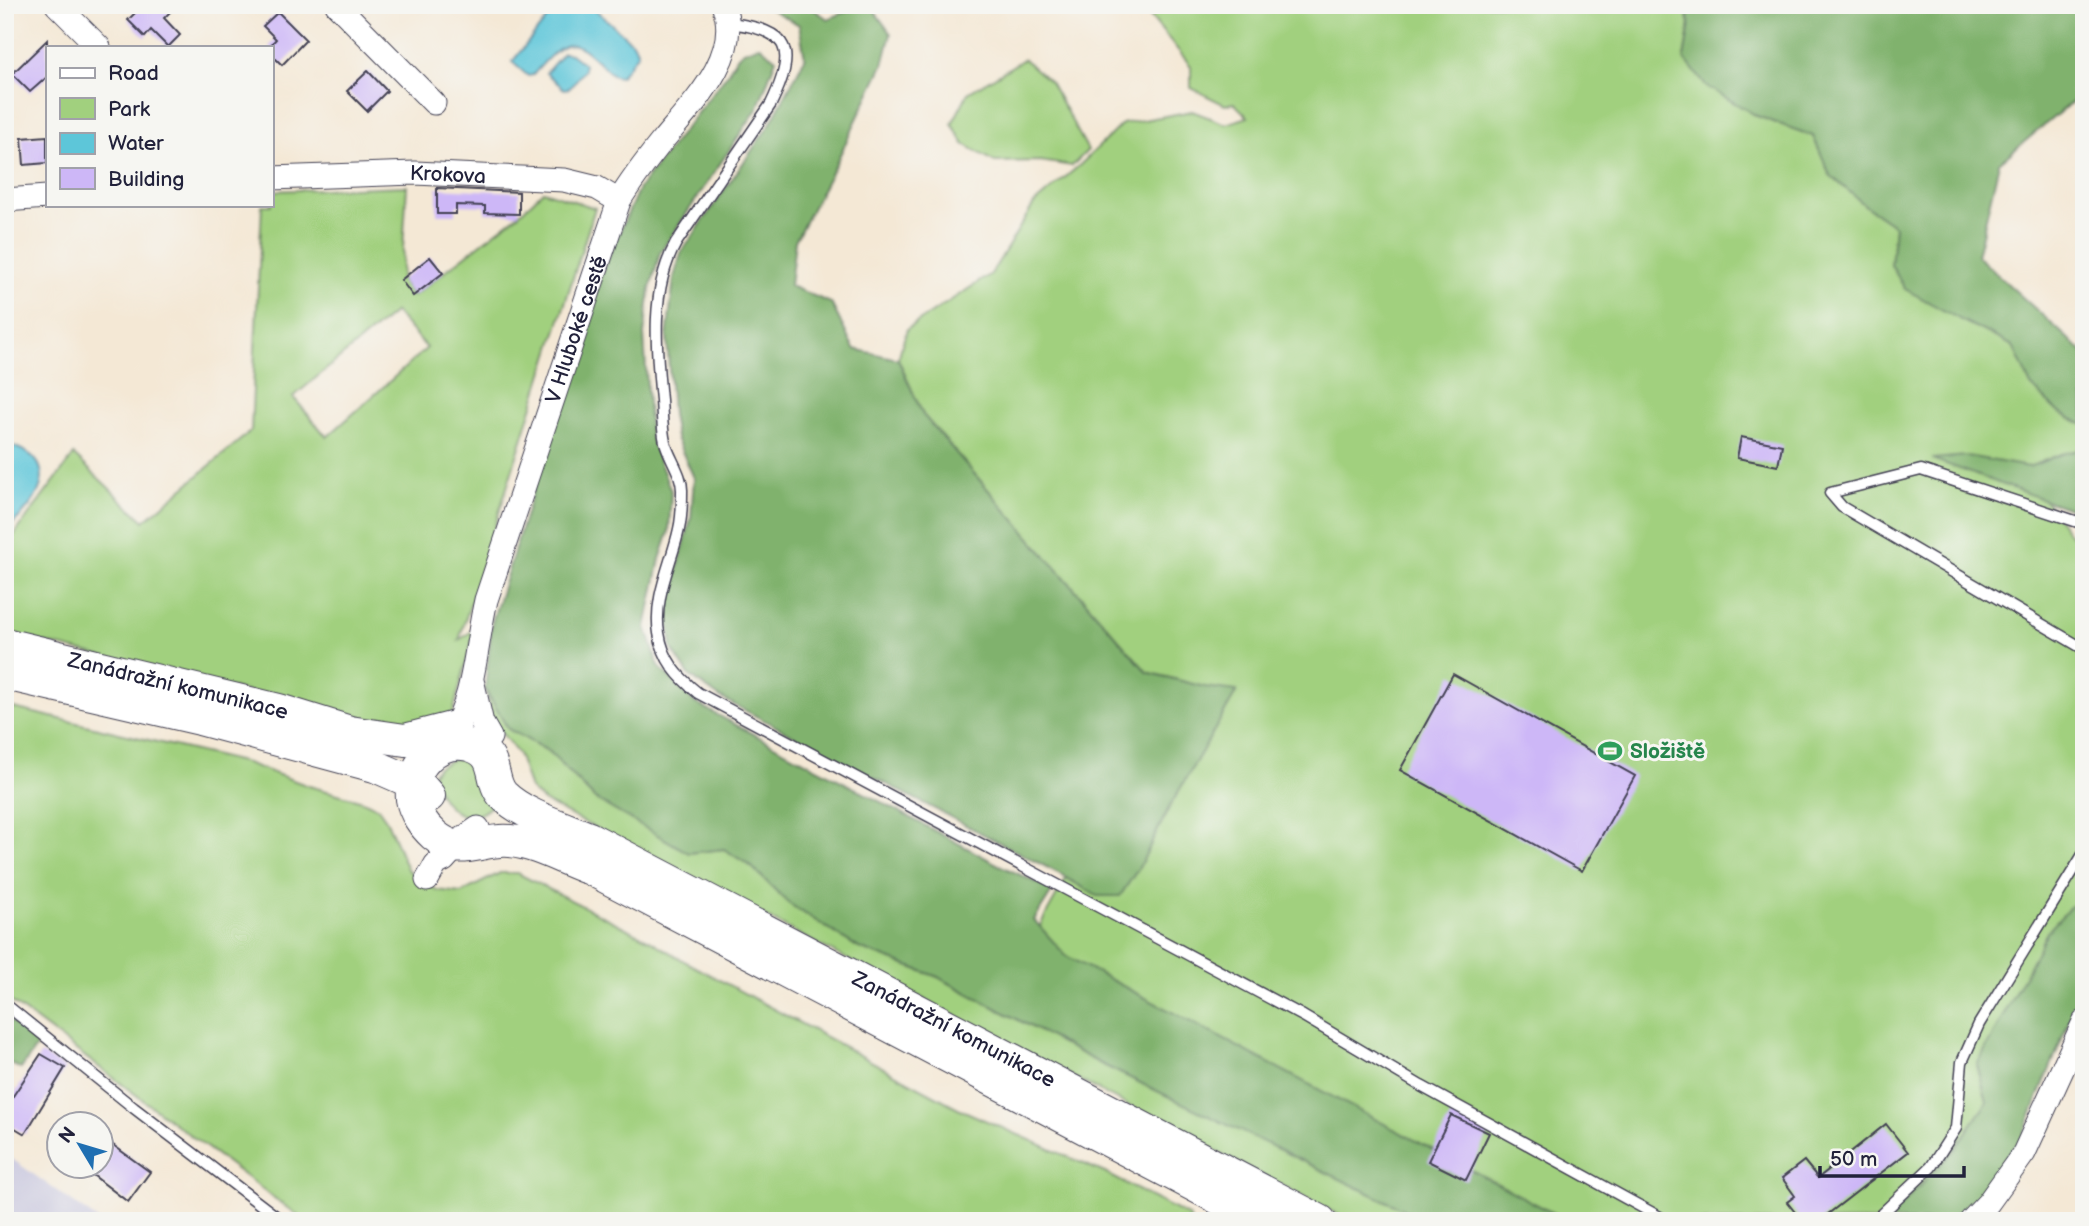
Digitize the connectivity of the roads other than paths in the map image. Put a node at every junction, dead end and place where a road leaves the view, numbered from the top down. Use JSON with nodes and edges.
{"nodes":[{"id":1,"x":57,"y":5,"type":"edge"},
{"id":2,"x":337,"y":5,"type":"edge"},
{"id":3,"x":726,"y":14,"type":"edge"},
{"id":4,"x":98,"y":46,"type":"edge"},
{"id":5,"x":434,"y":103,"type":"dead end"},
{"id":6,"x":273,"y":178,"type":"edge"},
{"id":7,"x":46,"y":197,"type":"edge"},
{"id":8,"x":5,"y":200,"type":"edge"},
{"id":9,"x":619,"y":201,"type":"junction"},
{"id":10,"x":2084,"y":524,"type":"edge"},
{"id":11,"x":5,"y":644,"type":"edge"},
{"id":12,"x":2084,"y":649,"type":"edge"},
{"id":13,"x":5,"y":674,"type":"edge"},
{"id":14,"x":472,"y":681,"type":"junction"},
{"id":15,"x":490,"y":737,"type":"junction"},
{"id":16,"x":445,"y":741,"type":"junction"},
{"id":17,"x":338,"y":742,"type":"junction"},
{"id":18,"x":512,"y":789,"type":"junction"},
{"id":19,"x":416,"y":801,"type":"junction"},
{"id":20,"x":457,"y":849,"type":"junction"},
{"id":21,"x":587,"y":853,"type":"junction"},
{"id":22,"x":2084,"y":853,"type":"edge"},
{"id":23,"x":5,"y":1004,"type":"edge"},
{"id":24,"x":2084,"y":1022,"type":"edge"},
{"id":25,"x":1243,"y":1216,"type":"edge"},
{"id":26,"x":282,"y":1221,"type":"edge"},
{"id":27,"x":1320,"y":1221,"type":"edge"},
{"id":28,"x":1667,"y":1221,"type":"edge"},
{"id":29,"x":1874,"y":1221,"type":"edge"},
{"id":30,"x":1971,"y":1221,"type":"edge"}],
"edges":[{"from":1,"to":4,"type":"street"},
{"from":2,"to":5,"type":"street"},
{"from":3,"to":9,"type":"street","name":"V Hluboké cestě"},
{"from":3,"to":28,"type":"lane"},
{"from":6,"to":9,"type":"street","name":"Krokova"},
{"from":7,"to":8,"type":"street"},
{"from":9,"to":14,"type":"street","name":"V Hluboké cestě"},
{"from":10,"to":12,"type":"lane"},
{"from":11,"to":17,"type":"main road","name":"Zanádražní komunikace"},
{"from":13,"to":17,"type":"main road","name":"Zanádražní komunikace"},
{"from":14,"to":15,"type":"street","name":"V Hluboké cestě"},
{"from":14,"to":16,"type":"street","name":"V Hluboké cestě"},
{"from":15,"to":16,"type":"main road"},
{"from":15,"to":18,"type":"main road"},
{"from":16,"to":17,"type":"main road","name":"Zanádražní komunikace"},
{"from":16,"to":18,"type":"main road"},
{"from":16,"to":19,"type":"main road"},
{"from":17,"to":19,"type":"main road","name":"Zanádražní komunikace"},
{"from":18,"to":20,"type":"main road"},
{"from":18,"to":21,"type":"main road","name":"Zanádražní komunikace"},
{"from":19,"to":20,"type":"street"},
{"from":19,"to":20,"type":"main road","name":"Zanádražní komunikace"},
{"from":20,"to":21,"type":"main road","name":"Zanádražní komunikace"},
{"from":21,"to":25,"type":"main road","name":"Zanádražní komunikace"},
{"from":21,"to":27,"type":"main road","name":"Zanádražní komunikace"},
{"from":22,"to":29,"type":"lane"},
{"from":23,"to":26,"type":"lane"},
{"from":24,"to":30,"type":"street"}]}
